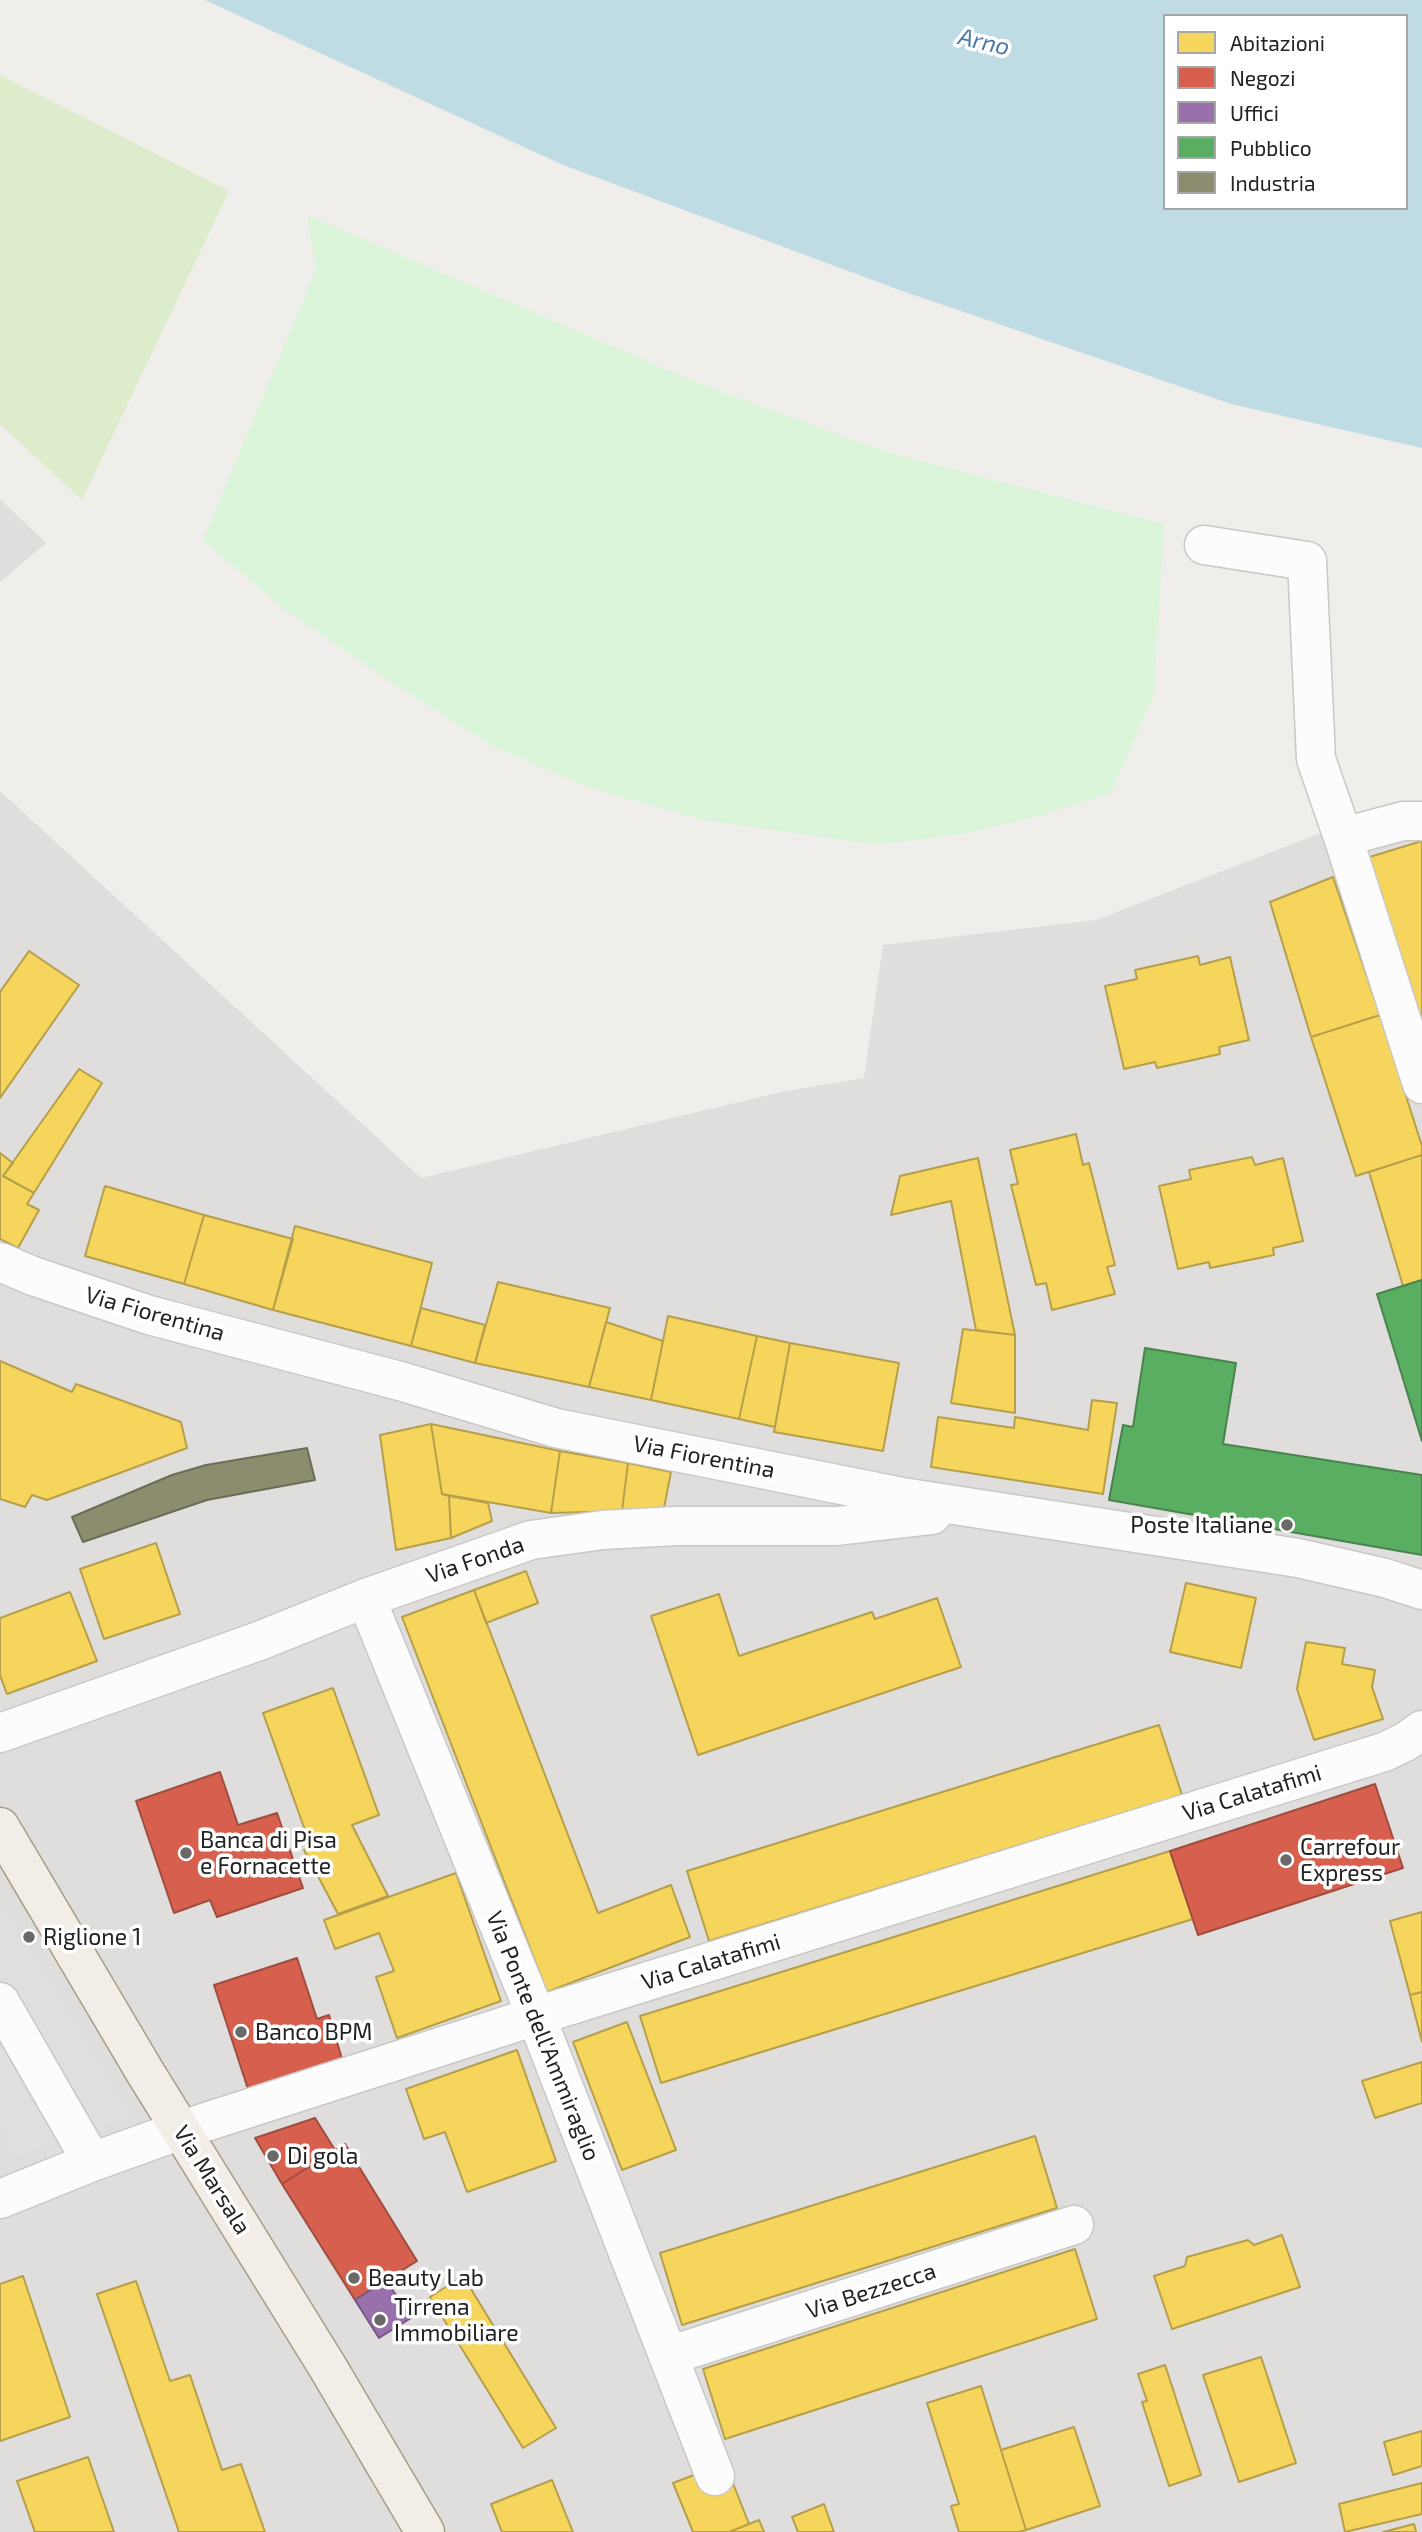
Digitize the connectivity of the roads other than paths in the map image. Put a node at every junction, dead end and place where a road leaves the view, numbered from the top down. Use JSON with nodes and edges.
{"nodes":[{"id":1,"x":1204,"y":545,"type":"dead end"},
{"id":2,"x":1422,"y":821,"type":"edge"},
{"id":3,"x":1343,"y":837,"type":"junction"},
{"id":4,"x":1422,"y":1084,"type":"edge"},
{"id":5,"x":0,"y":1262,"type":"edge"},
{"id":6,"x":976,"y":1510,"type":"junction"},
{"id":7,"x":1422,"y":1590,"type":"edge"},
{"id":8,"x":366,"y":1598,"type":"junction"},
{"id":9,"x":1422,"y":1730,"type":"edge"},
{"id":10,"x":0,"y":1733,"type":"edge"},
{"id":11,"x":0,"y":1827,"type":"edge"},
{"id":12,"x":0,"y":2002,"type":"edge"},
{"id":13,"x":536,"y":2016,"type":"junction"},
{"id":14,"x":181,"y":2130,"type":"junction"},
{"id":15,"x":92,"y":2162,"type":"junction"},
{"id":16,"x":0,"y":2199,"type":"edge"},
{"id":17,"x":1074,"y":2225,"type":"dead end"},
{"id":18,"x":668,"y":2356,"type":"junction"},
{"id":19,"x":715,"y":2476,"type":"dead end"},
{"id":20,"x":425,"y":2532,"type":"edge"}],
"edges":[{"from":1,"to":3,"type":"street"},
{"from":2,"to":3,"type":"street"},
{"from":3,"to":4,"type":"street"},
{"from":5,"to":6,"type":"street","name":"Via Fiorentina"},
{"from":6,"to":7,"type":"street","name":"Via Fiorentina"},
{"from":6,"to":8,"type":"street","name":"Via Fonda"},
{"from":8,"to":10,"type":"street","name":"Via Fonda"},
{"from":8,"to":13,"type":"street","name":"Via Ponte dell'Ammiraglio"},
{"from":9,"to":13,"type":"street","name":"Via Calatafimi"},
{"from":11,"to":14,"type":"main road","name":"Via Marsala"},
{"from":12,"to":15,"type":"street"},
{"from":13,"to":14,"type":"street","name":"Via Calatafimi"},
{"from":13,"to":18,"type":"street","name":"Via Ponte dell'Ammiraglio"},
{"from":14,"to":15,"type":"street","name":"Via Calatafimi"},
{"from":14,"to":20,"type":"main road","name":"Via Marsala"},
{"from":15,"to":16,"type":"street","name":"Via Calatafimi"},
{"from":17,"to":18,"type":"street","name":"Via Bezzecca"},
{"from":18,"to":19,"type":"street","name":"Via Ponte dell'Ammiraglio"}]}
